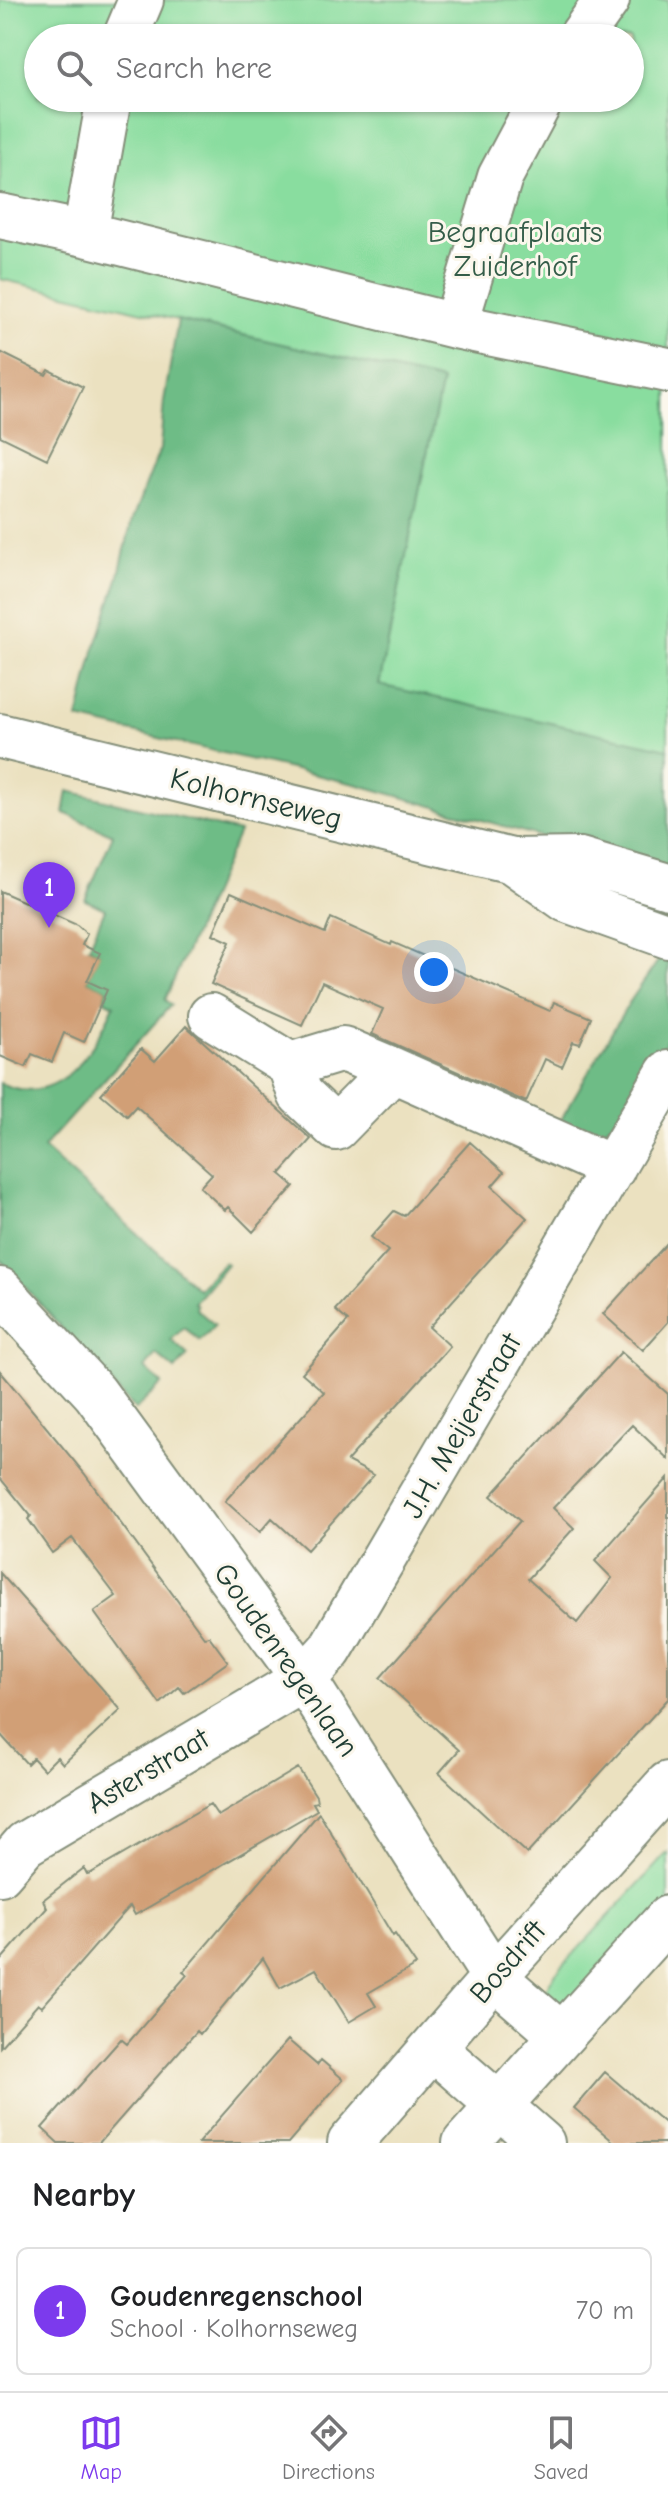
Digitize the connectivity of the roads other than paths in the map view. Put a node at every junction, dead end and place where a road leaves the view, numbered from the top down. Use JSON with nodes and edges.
{"nodes":[{"id":1,"x":141,"y":0,"type":"edge"},
{"id":2,"x":607,"y":0,"type":"edge"},
{"id":3,"x":131,"y":24,"type":"edge"},
{"id":4,"x":590,"y":24,"type":"edge"},
{"id":5,"x":107,"y":112,"type":"edge"},
{"id":6,"x":535,"y":112,"type":"edge"},
{"id":7,"x":0,"y":216,"type":"edge"},
{"id":8,"x":85,"y":234,"type":"junction"},
{"id":9,"x":455,"y":326,"type":"junction"},
{"id":10,"x":668,"y":370,"type":"edge"},
{"id":11,"x":0,"y":736,"type":"edge"},
{"id":12,"x":512,"y":861,"type":"junction"},
{"id":13,"x":668,"y":886,"type":"edge"},
{"id":14,"x":668,"y":936,"type":"edge"},
{"id":15,"x":211,"y":1016,"type":"dead end"},
{"id":16,"x":290,"y":1065,"type":"junction"},
{"id":17,"x":393,"y":1070,"type":"junction"},
{"id":18,"x":668,"y":1073,"type":"edge"},
{"id":19,"x":613,"y":1168,"type":"junction"},
{"id":20,"x":0,"y":1290,"type":"edge"},
{"id":21,"x":304,"y":1679,"type":"junction"},
{"id":22,"x":668,"y":1784,"type":"edge"},
{"id":23,"x":8,"y":1845,"type":"edge"},
{"id":24,"x":668,"y":1918,"type":"edge"},
{"id":25,"x":494,"y":1977,"type":"junction"},
{"id":26,"x":561,"y":2035,"type":"junction"},
{"id":27,"x":433,"y":2048,"type":"junction"},
{"id":28,"x":500,"y":2105,"type":"junction"},
{"id":29,"x":350,"y":2143,"type":"edge"},
{"id":30,"x":465,"y":2143,"type":"edge"},
{"id":31,"x":542,"y":2143,"type":"edge"}],
"edges":[{"from":1,"to":3,"type":"street"},
{"from":2,"to":4,"type":"street"},
{"from":5,"to":8,"type":"street"},
{"from":6,"to":9,"type":"street"},
{"from":7,"to":8,"type":"street"},
{"from":8,"to":9,"type":"street"},
{"from":9,"to":10,"type":"street"},
{"from":11,"to":12,"type":"street","name":"Kolhornseweg"},
{"from":12,"to":13,"type":"street","name":"Kolhornseweg"},
{"from":12,"to":14,"type":"street","name":"Kolhornseweg"},
{"from":15,"to":16,"type":"street"},
{"from":16,"to":17,"type":"street"},
{"from":16,"to":17,"type":"street"},
{"from":17,"to":19,"type":"street"},
{"from":18,"to":19,"type":"street","name":"J.H. Meijerstraat"},
{"from":19,"to":21,"type":"street","name":"J.H. Meijerstraat"},
{"from":20,"to":21,"type":"street","name":"Goudenregenlaan"},
{"from":21,"to":23,"type":"street","name":"Asterstraat"},
{"from":21,"to":25,"type":"street","name":"Goudenregenlaan"},
{"from":22,"to":25,"type":"street","name":"Bosdrift"},
{"from":24,"to":26,"type":"street"},
{"from":25,"to":26,"type":"street","name":"Goudenregenlaan"},
{"from":25,"to":27,"type":"street","name":"Bosdrift"},
{"from":26,"to":28,"type":"street"},
{"from":27,"to":28,"type":"street"},
{"from":27,"to":29,"type":"street","name":"Bosdrift"},
{"from":28,"to":30,"type":"street"},
{"from":28,"to":31,"type":"street"}]}
